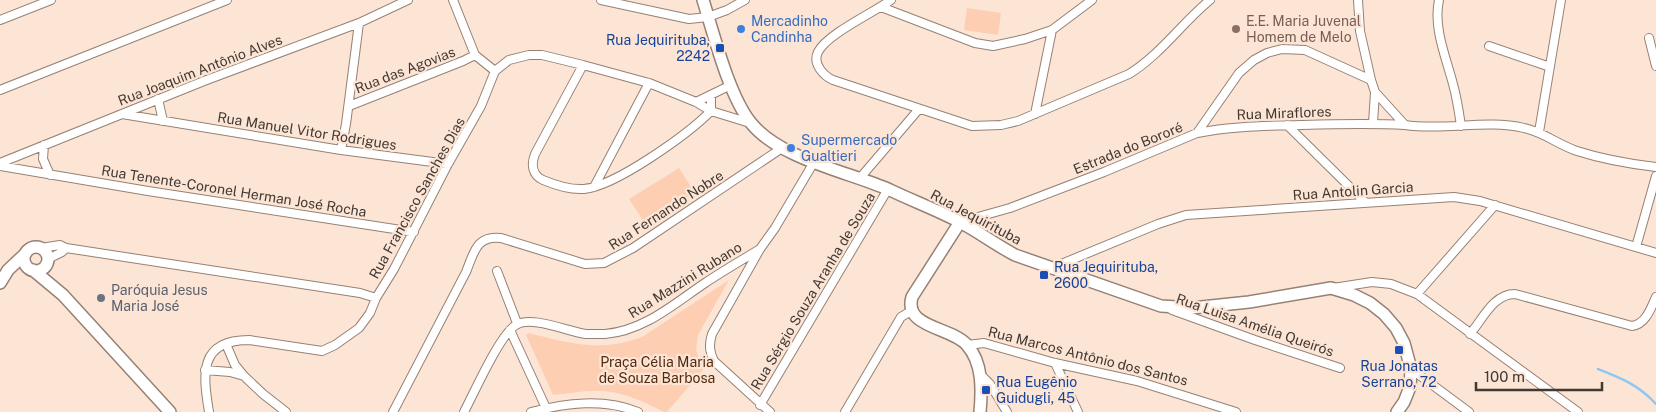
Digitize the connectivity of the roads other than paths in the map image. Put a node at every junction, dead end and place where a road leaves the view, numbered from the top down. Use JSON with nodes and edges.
{"nodes":[{"id":1,"x":50,"y":0,"type":"edge"},
{"id":2,"x":227,"y":0,"type":"edge"},
{"id":3,"x":384,"y":0,"type":"edge"},
{"id":4,"x":408,"y":0,"type":"edge"},
{"id":5,"x":454,"y":0,"type":"edge"},
{"id":6,"x":601,"y":0,"type":"edge"},
{"id":7,"x":703,"y":0,"type":"edge"},
{"id":8,"x":745,"y":0,"type":"edge"},
{"id":9,"x":891,"y":0,"type":"edge"},
{"id":10,"x":1092,"y":0,"type":"edge"},
{"id":11,"x":1210,"y":0,"type":"edge"},
{"id":12,"x":1358,"y":0,"type":"edge"},
{"id":13,"x":1439,"y":0,"type":"edge"},
{"id":14,"x":1561,"y":0,"type":"edge"},
{"id":15,"x":612,"y":1,"type":"edge"},
{"id":16,"x":881,"y":7,"type":"junction"},
{"id":17,"x":388,"y":9,"type":"junction"},
{"id":18,"x":708,"y":17,"type":"junction"},
{"id":19,"x":0,"y":20,"type":"edge"},
{"id":20,"x":359,"y":23,"type":"junction"},
{"id":21,"x":1052,"y":30,"type":"junction"},
{"id":22,"x":1649,"y":38,"type":"dead end"},
{"id":23,"x":1489,"y":46,"type":"dead end"},
{"id":24,"x":475,"y":55,"type":"junction"},
{"id":25,"x":583,"y":65,"type":"junction"},
{"id":26,"x":1656,"y":66,"type":"edge"},
{"id":27,"x":1550,"y":67,"type":"junction"},
{"id":28,"x":495,"y":71,"type":"junction"},
{"id":29,"x":1370,"y":80,"type":"junction"},
{"id":30,"x":649,"y":83,"type":"junction"},
{"id":31,"x":731,"y":85,"type":"junction"},
{"id":32,"x":0,"y":90,"type":"edge"},
{"id":33,"x":1375,"y":92,"type":"junction"},
{"id":34,"x":711,"y":96,"type":"junction"},
{"id":35,"x":158,"y":100,"type":"junction"},
{"id":36,"x":696,"y":102,"type":"junction"},
{"id":37,"x":349,"y":106,"type":"junction"},
{"id":38,"x":919,"y":109,"type":"junction"},
{"id":39,"x":711,"y":111,"type":"junction"},
{"id":40,"x":120,"y":114,"type":"junction"},
{"id":41,"x":1035,"y":114,"type":"junction"},
{"id":42,"x":163,"y":121,"type":"junction"},
{"id":43,"x":750,"y":123,"type":"junction"},
{"id":44,"x":1373,"y":124,"type":"junction"},
{"id":45,"x":1287,"y":125,"type":"junction"},
{"id":46,"x":1406,"y":125,"type":"junction"},
{"id":47,"x":1461,"y":126,"type":"junction"},
{"id":48,"x":1538,"y":132,"type":"junction"},
{"id":49,"x":1197,"y":133,"type":"junction"},
{"id":50,"x":44,"y":144,"type":"junction"},
{"id":51,"x":782,"y":148,"type":"junction"},
{"id":52,"x":341,"y":150,"type":"junction"},
{"id":53,"x":814,"y":162,"type":"junction"},
{"id":54,"x":0,"y":164,"type":"edge"},
{"id":55,"x":448,"y":164,"type":"junction"},
{"id":56,"x":1656,"y":167,"type":"edge"},
{"id":57,"x":50,"y":175,"type":"junction"},
{"id":58,"x":1656,"y":176,"type":"edge"},
{"id":59,"x":860,"y":178,"type":"junction"},
{"id":60,"x":594,"y":187,"type":"junction"},
{"id":61,"x":888,"y":189,"type":"junction"},
{"id":62,"x":1365,"y":202,"type":"junction"},
{"id":63,"x":1495,"y":205,"type":"junction"},
{"id":64,"x":960,"y":222,"type":"junction"},
{"id":65,"x":414,"y":232,"type":"junction"},
{"id":66,"x":1636,"y":247,"type":"junction"},
{"id":67,"x":41,"y":248,"type":"junction"},
{"id":68,"x":66,"y":248,"type":"junction"},
{"id":69,"x":760,"y":249,"type":"junction"},
{"id":70,"x":1656,"y":253,"type":"edge"},
{"id":71,"x":24,"y":255,"type":"junction"},
{"id":72,"x":47,"y":263,"type":"junction"},
{"id":73,"x":1054,"y":267,"type":"junction"},
{"id":74,"x":30,"y":269,"type":"junction"},
{"id":75,"x":497,"y":271,"type":"dead end"},
{"id":76,"x":2,"y":281,"type":"edge"},
{"id":77,"x":1331,"y":288,"type":"junction"},
{"id":78,"x":1417,"y":294,"type":"junction"},
{"id":79,"x":62,"y":295,"type":"junction"},
{"id":80,"x":1656,"y":297,"type":"edge"},
{"id":81,"x":376,"y":298,"type":"junction"},
{"id":82,"x":1161,"y":306,"type":"junction"},
{"id":83,"x":911,"y":311,"type":"junction"},
{"id":84,"x":518,"y":323,"type":"junction"},
{"id":85,"x":510,"y":330,"type":"junction"},
{"id":86,"x":1470,"y":334,"type":"junction"},
{"id":87,"x":226,"y":344,"type":"junction"},
{"id":88,"x":967,"y":345,"type":"junction"},
{"id":89,"x":1055,"y":363,"type":"junction"},
{"id":90,"x":1340,"y":368,"type":"dead end"},
{"id":91,"x":1411,"y":369,"type":"junction"},
{"id":92,"x":206,"y":370,"type":"junction"},
{"id":93,"x":981,"y":375,"type":"junction"},
{"id":94,"x":244,"y":376,"type":"junction"},
{"id":95,"x":760,"y":405,"type":"junction"},
{"id":96,"x":546,"y":408,"type":"junction"},
{"id":97,"x":1465,"y":411,"type":"edge"},
{"id":98,"x":170,"y":412,"type":"edge"},
{"id":99,"x":209,"y":412,"type":"edge"},
{"id":100,"x":286,"y":412,"type":"edge"},
{"id":101,"x":393,"y":412,"type":"edge"},
{"id":102,"x":464,"y":412,"type":"edge"},
{"id":103,"x":530,"y":412,"type":"edge"},
{"id":104,"x":638,"y":412,"type":"edge"},
{"id":105,"x":770,"y":412,"type":"edge"},
{"id":106,"x":845,"y":412,"type":"edge"},
{"id":107,"x":980,"y":412,"type":"edge"},
{"id":108,"x":1006,"y":412,"type":"edge"},
{"id":109,"x":1078,"y":412,"type":"edge"},
{"id":110,"x":1236,"y":412,"type":"edge"},
{"id":111,"x":1397,"y":412,"type":"edge"},
{"id":112,"x":1578,"y":412,"type":"edge"}],
"edges":[{"from":1,"to":19,"type":"street"},
{"from":2,"to":32,"type":"street"},
{"from":3,"to":17,"type":"street"},
{"from":4,"to":17,"type":"street","name":"Rua Joaquim Antônio Alves"},
{"from":5,"to":24,"type":"street"},
{"from":6,"to":15,"type":"street"},
{"from":7,"to":18,"type":"street","name":"Rua Jequirituba"},
{"from":8,"to":18,"type":"street"},
{"from":9,"to":16,"type":"street"},
{"from":10,"to":21,"type":"street"},
{"from":11,"to":41,"type":"street"},
{"from":12,"to":29,"type":"street"},
{"from":13,"to":47,"type":"street"},
{"from":14,"to":27,"type":"street"},
{"from":15,"to":18,"type":"street"},
{"from":16,"to":21,"type":"street"},
{"from":16,"to":38,"type":"street"},
{"from":17,"to":20,"type":"street","name":"Rua Joaquim Antônio Alves"},
{"from":18,"to":31,"type":"street","name":"Rua Jequirituba"},
{"from":20,"to":35,"type":"street","name":"Rua Joaquim Antônio Alves"},
{"from":20,"to":37,"type":"street"},
{"from":21,"to":41,"type":"street"},
{"from":22,"to":26,"type":"street"},
{"from":23,"to":27,"type":"street"},
{"from":24,"to":28,"type":"street","name":"Rua das Agovias"},
{"from":24,"to":37,"type":"street","name":"Rua das Agovias"},
{"from":25,"to":28,"type":"street"},
{"from":25,"to":30,"type":"street"},
{"from":25,"to":60,"type":"street"},
{"from":27,"to":48,"type":"street"},
{"from":28,"to":55,"type":"street","name":"Rua Francisco Sanches Dias"},
{"from":29,"to":33,"type":"street"},
{"from":29,"to":49,"type":"street","name":"Estrada do Bororé"},
{"from":30,"to":36,"type":"street"},
{"from":30,"to":60,"type":"street"},
{"from":31,"to":34,"type":"street"},
{"from":31,"to":43,"type":"street","name":"Rua Jequirituba"},
{"from":33,"to":44,"type":"street"},
{"from":33,"to":46,"type":"street"},
{"from":34,"to":36,"type":"street"},
{"from":34,"to":39,"type":"street"},
{"from":35,"to":40,"type":"street","name":"Rua Joaquim Antônio Alves"},
{"from":35,"to":42,"type":"street"},
{"from":36,"to":39,"type":"street"},
{"from":37,"to":52,"type":"street"},
{"from":38,"to":41,"type":"street"},
{"from":38,"to":59,"type":"street"},
{"from":39,"to":43,"type":"street"},
{"from":39,"to":60,"type":"street"},
{"from":40,"to":42,"type":"street","name":"Rua Manuel Vitor Rodrigues"},
{"from":40,"to":50,"type":"street","name":"Rua Joaquim Antônio Alves"},
{"from":42,"to":52,"type":"street","name":"Rua Manuel Vitor Rodrigues"},
{"from":43,"to":51,"type":"street","name":"Rua Jequirituba"},
{"from":44,"to":45,"type":"street","name":"Rua Miraflores"},
{"from":44,"to":46,"type":"street","name":"Rua Miraflores"},
{"from":45,"to":49,"type":"street","name":"Rua Miraflores"},
{"from":45,"to":62,"type":"street"},
{"from":46,"to":47,"type":"street"},
{"from":47,"to":48,"type":"street"},
{"from":48,"to":56,"type":"street"},
{"from":49,"to":64,"type":"street","name":"Estrada do Bororé"},
{"from":50,"to":54,"type":"street","name":"Rua Joaquim Antônio Alves"},
{"from":50,"to":57,"type":"street"},
{"from":51,"to":53,"type":"street","name":"Rua Jequirituba"},
{"from":51,"to":101,"type":"street","name":"Rua Fernando Nobre"},
{"from":52,"to":55,"type":"street","name":"Rua Manuel Vitor Rodrigues"},
{"from":53,"to":59,"type":"street","name":"Rua Jequirituba"},
{"from":53,"to":69,"type":"street"},
{"from":54,"to":57,"type":"street","name":"Rua Tenente-Coronel Herman José Rocha"},
{"from":55,"to":65,"type":"street","name":"Rua Francisco Sanches Dias"},
{"from":57,"to":65,"type":"street","name":"Rua Tenente-Coronel Herman José Rocha"},
{"from":58,"to":66,"type":"street"},
{"from":59,"to":61,"type":"street","name":"Rua Jequirituba"},
{"from":61,"to":64,"type":"street","name":"Rua Jequirituba"},
{"from":61,"to":95,"type":"street","name":"Rua Sérgio Souza Aranha de Souza"},
{"from":62,"to":63,"type":"street","name":"Rua Antolin Garcia"},
{"from":62,"to":73,"type":"street","name":"Rua Antolin Garcia"},
{"from":63,"to":66,"type":"street","name":"Rua Antolin Garcia"},
{"from":63,"to":78,"type":"street"},
{"from":64,"to":73,"type":"street","name":"Rua Jequirituba"},
{"from":64,"to":83,"type":"street"},
{"from":65,"to":81,"type":"street","name":"Rua Francisco Sanches Dias"},
{"from":66,"to":70,"type":"street","name":"Rua Antolin Garcia"},
{"from":67,"to":68,"type":"street"},
{"from":67,"to":71,"type":"street"},
{"from":67,"to":72,"type":"street"},
{"from":68,"to":72,"type":"street"},
{"from":68,"to":81,"type":"street"},
{"from":69,"to":84,"type":"street","name":"Rua Mazzini Rubano"},
{"from":69,"to":95,"type":"street"},
{"from":71,"to":74,"type":"street"},
{"from":71,"to":76,"type":"street"},
{"from":72,"to":74,"type":"street"},
{"from":72,"to":79,"type":"street"},
{"from":73,"to":82,"type":"street","name":"Rua Jequirituba"},
{"from":74,"to":76,"type":"street"},
{"from":74,"to":79,"type":"street"},
{"from":75,"to":84,"type":"street"},
{"from":77,"to":78,"type":"street"},
{"from":77,"to":82,"type":"street","name":"Rua Jequirituba"},
{"from":77,"to":91,"type":"street"},
{"from":78,"to":86,"type":"street"},
{"from":79,"to":98,"type":"street"},
{"from":80,"to":86,"type":"street"},
{"from":81,"to":87,"type":"street","name":"Rua Francisco Sanches Dias"},
{"from":82,"to":90,"type":"street","name":"Rua Luisa Amélia Queirós"},
{"from":83,"to":88,"type":"street","name":"Rua Marcos Antônio dos Santos"},
{"from":83,"to":106,"type":"street"},
{"from":84,"to":85,"type":"street"},
{"from":85,"to":96,"type":"street"},
{"from":85,"to":102,"type":"street"},
{"from":86,"to":112,"type":"street"},
{"from":87,"to":92,"type":"street"},
{"from":87,"to":94,"type":"street"},
{"from":88,"to":89,"type":"street","name":"Rua Marcos Antônio dos Santos"},
{"from":88,"to":93,"type":"street"},
{"from":89,"to":109,"type":"street"},
{"from":89,"to":110,"type":"street","name":"Rua Marcos Antônio dos Santos"},
{"from":91,"to":97,"type":"street"},
{"from":91,"to":111,"type":"street"},
{"from":92,"to":94,"type":"street"},
{"from":92,"to":99,"type":"street"},
{"from":93,"to":107,"type":"street"},
{"from":93,"to":108,"type":"street"},
{"from":94,"to":100,"type":"street"},
{"from":95,"to":105,"type":"street"},
{"from":96,"to":103,"type":"street"},
{"from":96,"to":104,"type":"street"}]}
